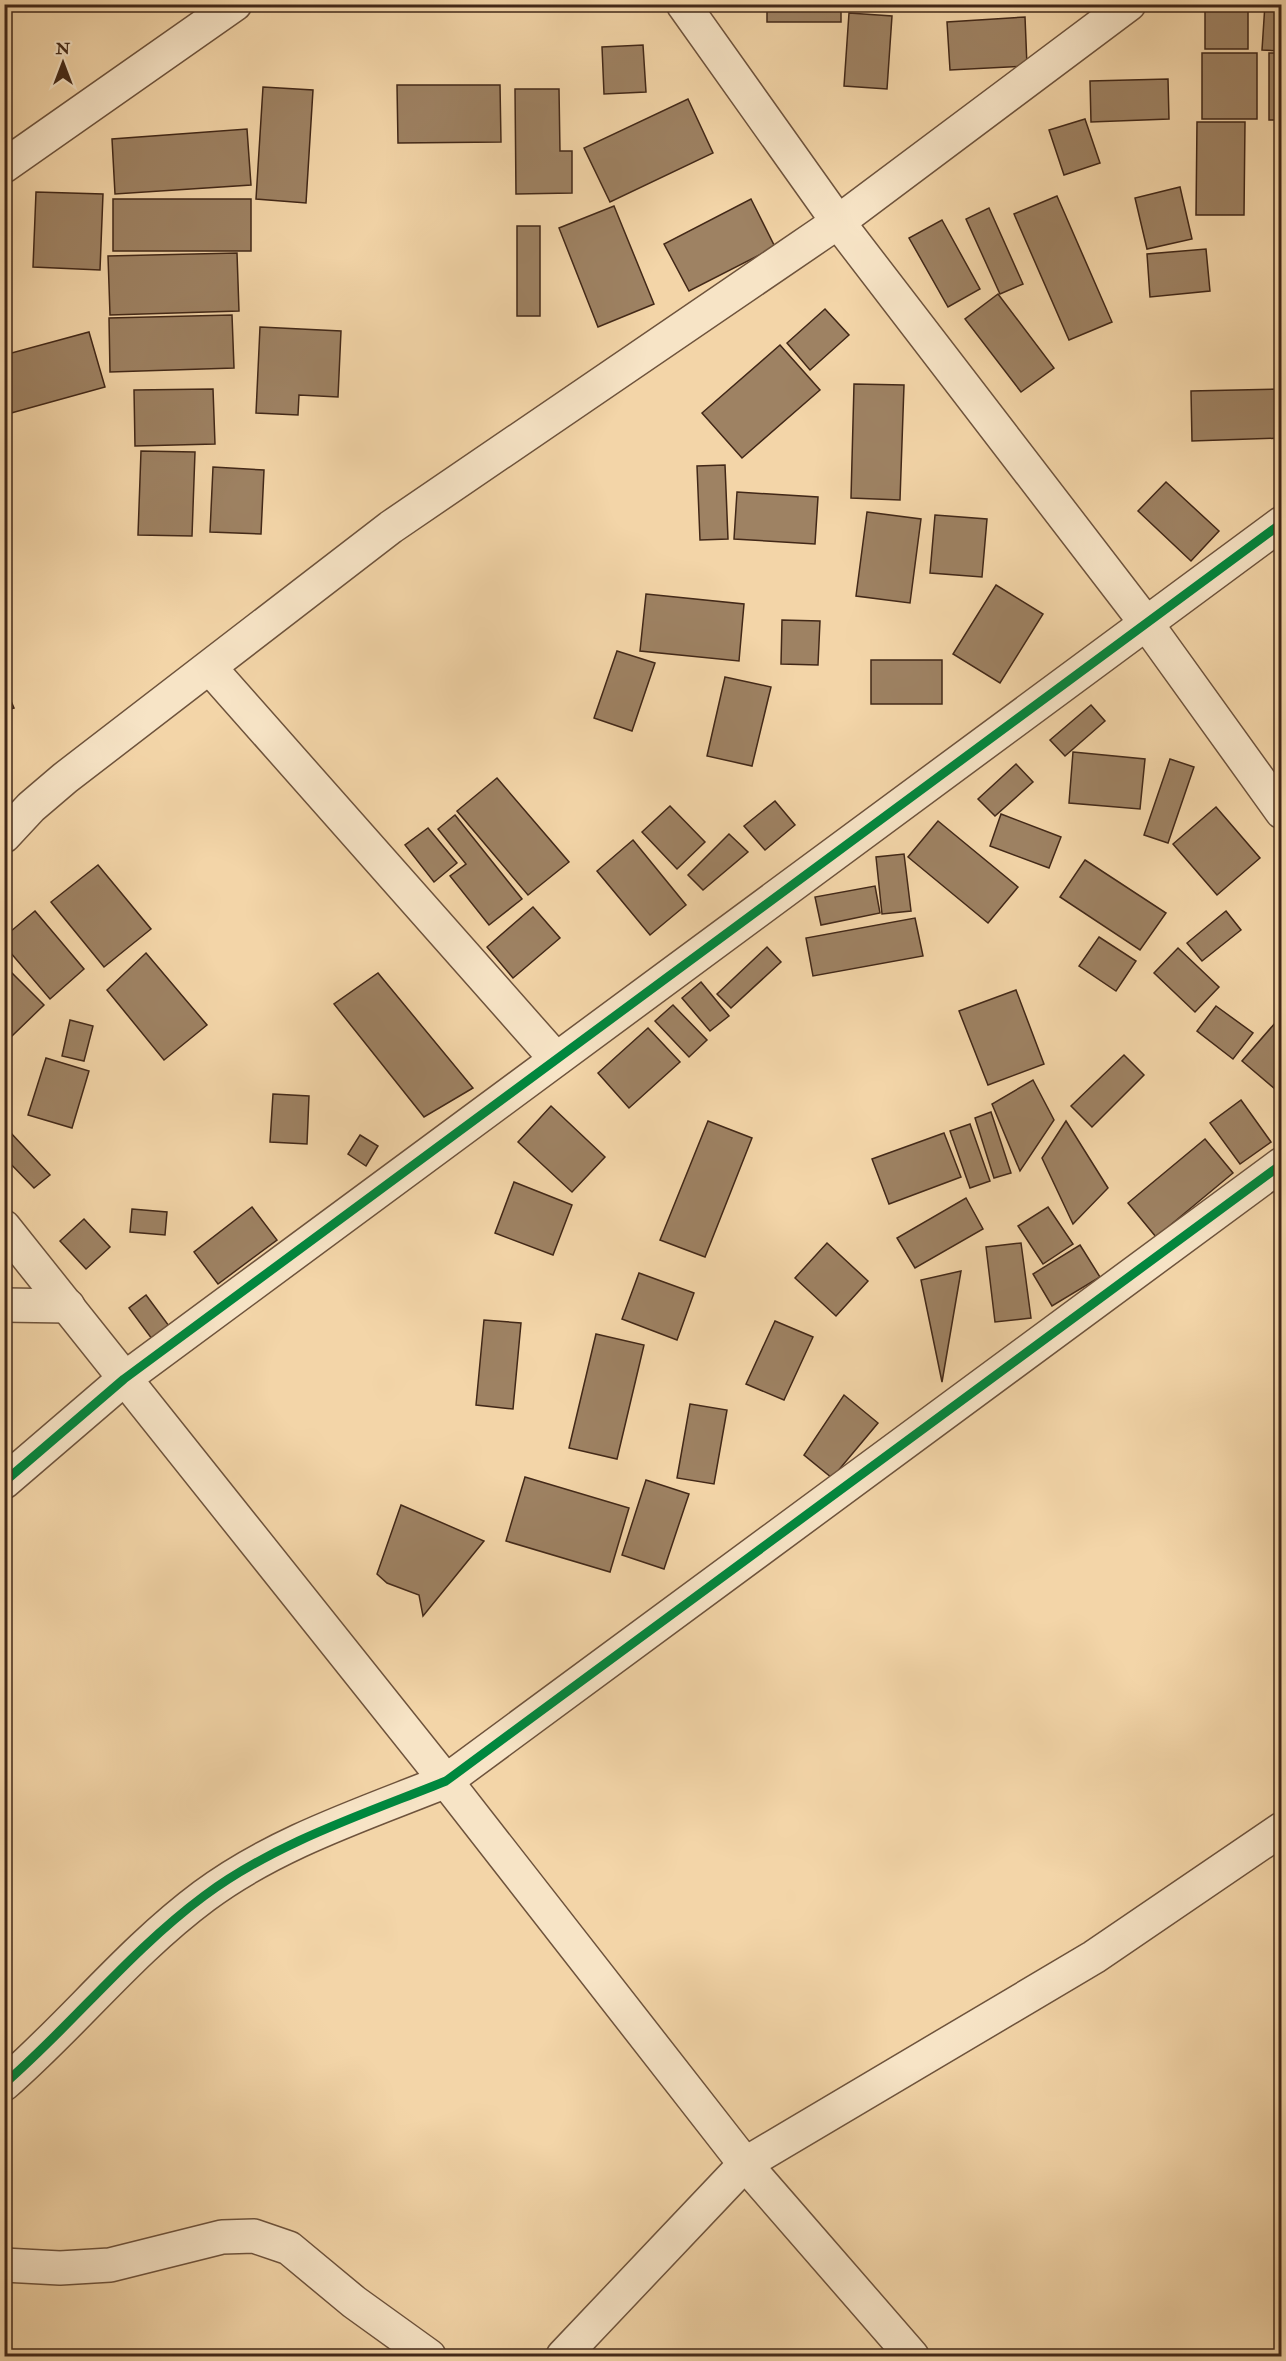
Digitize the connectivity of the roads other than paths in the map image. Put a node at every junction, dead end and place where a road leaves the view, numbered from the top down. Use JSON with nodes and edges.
{"nodes":[{"id":1,"x":235,"y":4,"type":"edge"},
{"id":2,"x":683,"y":4,"type":"edge"},
{"id":3,"x":1129,"y":4,"type":"edge"},
{"id":4,"x":4,"y":166,"type":"edge"},
{"id":5,"x":838,"y":222,"type":"junction"},
{"id":6,"x":1281,"y":523,"type":"edge"},
{"id":7,"x":1146,"y":623,"type":"junction"},
{"id":8,"x":210,"y":668,"type":"junction"},
{"id":9,"x":1281,"y":812,"type":"edge"},
{"id":10,"x":4,"y":836,"type":"edge"},
{"id":11,"x":556,"y":1059,"type":"junction"},
{"id":12,"x":1281,"y":1164,"type":"edge"},
{"id":13,"x":4,"y":1227,"type":"edge"},
{"id":14,"x":4,"y":1305,"type":"edge"},
{"id":15,"x":68,"y":1306,"type":"junction"},
{"id":16,"x":124,"y":1379,"type":"junction"},
{"id":17,"x":4,"y":1482,"type":"edge"},
{"id":18,"x":446,"y":1781,"type":"junction"},
{"id":19,"x":1281,"y":1829,"type":"edge"},
{"id":20,"x":4,"y":2084,"type":"edge"},
{"id":21,"x":745,"y":2164,"type":"junction"},
{"id":22,"x":4,"y":2265,"type":"edge"},
{"id":23,"x":429,"y":2356,"type":"edge"},
{"id":24,"x":563,"y":2356,"type":"edge"},
{"id":25,"x":912,"y":2356,"type":"edge"}],
"edges":[{"from":1,"to":4,"type":"street"},
{"from":2,"to":5,"type":"street"},
{"from":3,"to":5,"type":"street"},
{"from":5,"to":7,"type":"street"},
{"from":5,"to":8,"type":"street"},
{"from":6,"to":7,"type":"street"},
{"from":7,"to":9,"type":"street"},
{"from":7,"to":11,"type":"street"},
{"from":8,"to":10,"type":"street"},
{"from":8,"to":11,"type":"street"},
{"from":11,"to":16,"type":"street"},
{"from":12,"to":18,"type":"street"},
{"from":13,"to":15,"type":"street"},
{"from":14,"to":15,"type":"street"},
{"from":15,"to":16,"type":"street"},
{"from":16,"to":17,"type":"street"},
{"from":16,"to":18,"type":"street"},
{"from":18,"to":20,"type":"street"},
{"from":18,"to":21,"type":"street"},
{"from":19,"to":21,"type":"street"},
{"from":21,"to":24,"type":"street"},
{"from":21,"to":25,"type":"street"},
{"from":22,"to":23,"type":"street"}]}
